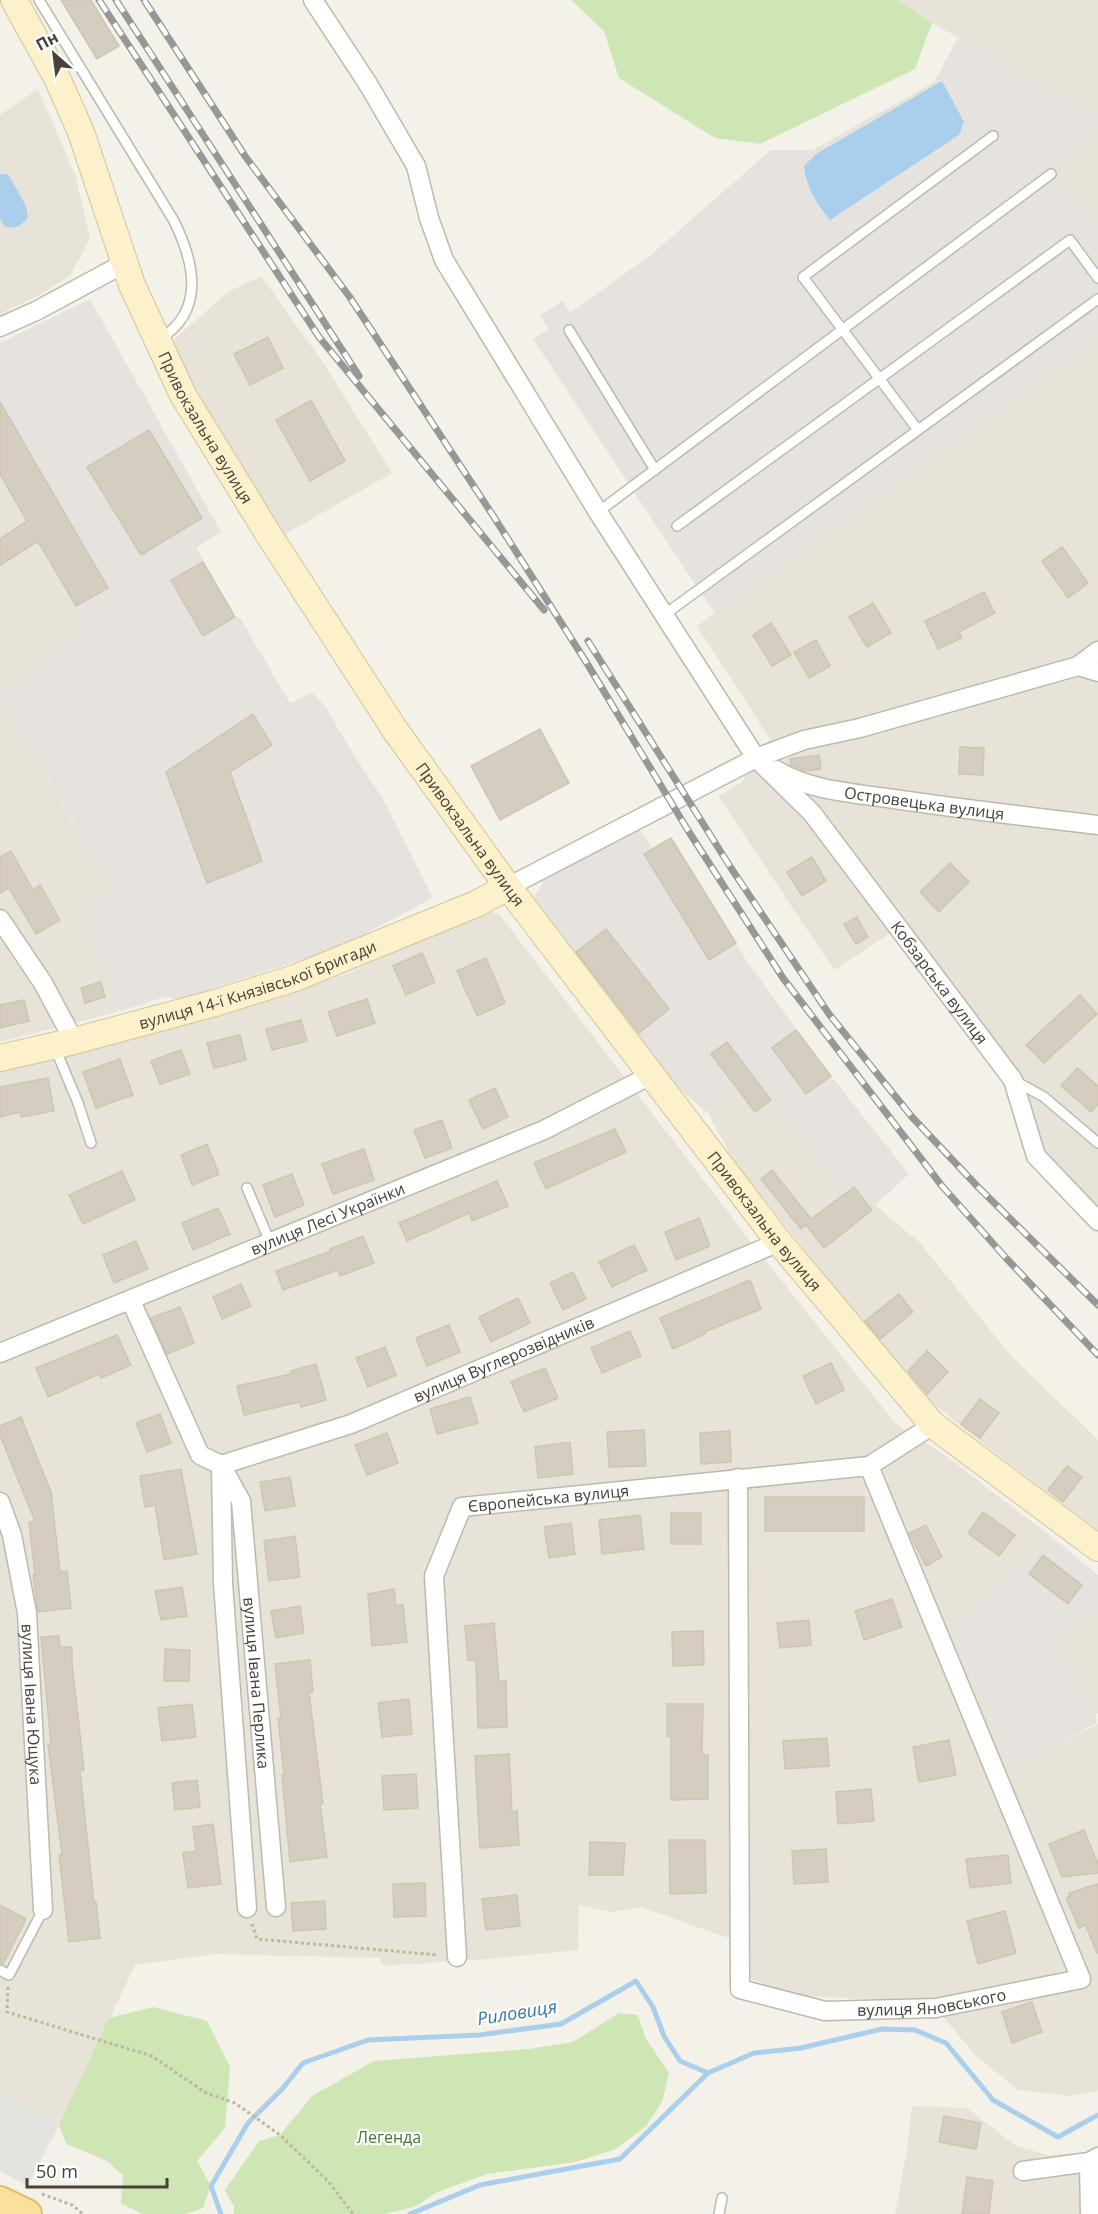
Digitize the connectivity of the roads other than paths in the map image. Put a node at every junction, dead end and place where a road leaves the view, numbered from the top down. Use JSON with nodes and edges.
{"nodes":[{"id":1,"x":14,"y":0,"type":"edge"},
{"id":2,"x":39,"y":0,"type":"edge"},
{"id":3,"x":313,"y":0,"type":"edge"},
{"id":4,"x":993,"y":136,"type":"dead end"},
{"id":5,"x":1051,"y":174,"type":"dead end"},
{"id":6,"x":125,"y":263,"type":"junction"},
{"id":7,"x":1098,"y":278,"type":"edge"},
{"id":8,"x":1098,"y":299,"type":"edge"},
{"id":9,"x":0,"y":327,"type":"edge"},
{"id":10,"x":569,"y":330,"type":"dead end"},
{"id":11,"x":842,"y":330,"type":"junction"},
{"id":12,"x":158,"y":340,"type":"junction"},
{"id":13,"x":879,"y":379,"type":"junction"},
{"id":14,"x":918,"y":430,"type":"junction"},
{"id":15,"x":655,"y":470,"type":"junction"},
{"id":16,"x":598,"y":512,"type":"junction"},
{"id":17,"x":677,"y":526,"type":"dead end"},
{"id":18,"x":664,"y":615,"type":"junction"},
{"id":19,"x":1098,"y":651,"type":"edge"},
{"id":20,"x":1078,"y":666,"type":"junction"},
{"id":21,"x":1098,"y":672,"type":"edge"},
{"id":22,"x":756,"y":758,"type":"junction"},
{"id":23,"x":1098,"y":825,"type":"edge"},
{"id":24,"x":508,"y":887,"type":"junction"},
{"id":25,"x":0,"y":919,"type":"edge"},
{"id":26,"x":64,"y":1043,"type":"junction"},
{"id":27,"x":0,"y":1058,"type":"edge"},
{"id":28,"x":651,"y":1075,"type":"junction"},
{"id":29,"x":1013,"y":1080,"type":"junction"},
{"id":30,"x":91,"y":1143,"type":"dead end"},
{"id":31,"x":1098,"y":1143,"type":"edge"},
{"id":32,"x":247,"y":1188,"type":"dead end"},
{"id":33,"x":1098,"y":1221,"type":"edge"},
{"id":34,"x":270,"y":1242,"type":"junction"},
{"id":35,"x":779,"y":1242,"type":"junction"},
{"id":36,"x":131,"y":1301,"type":"junction"},
{"id":37,"x":0,"y":1353,"type":"edge"},
{"id":38,"x":933,"y":1425,"type":"junction"},
{"id":39,"x":221,"y":1465,"type":"junction"},
{"id":40,"x":869,"y":1466,"type":"junction"},
{"id":41,"x":738,"y":1478,"type":"junction"},
{"id":42,"x":0,"y":1502,"type":"edge"},
{"id":43,"x":6,"y":1537,"type":"edge"},
{"id":44,"x":1098,"y":1548,"type":"edge"},
{"id":45,"x":276,"y":1907,"type":"dead end"},
{"id":46,"x":247,"y":1908,"type":"road end"},
{"id":47,"x":43,"y":1910,"type":"joint"},
{"id":48,"x":457,"y":1957,"type":"road end"},
{"id":49,"x":4,"y":1972,"type":"edge"},
{"id":50,"x":1094,"y":2159,"type":"edge"},
{"id":51,"x":1023,"y":2171,"type":"dead end"},
{"id":52,"x":722,"y":2198,"type":"dead end"},
{"id":53,"x":0,"y":2202,"type":"edge"},
{"id":54,"x":27,"y":2214,"type":"edge"},
{"id":55,"x":719,"y":2214,"type":"edge"},
{"id":56,"x":1090,"y":2214,"type":"edge"}],
"edges":[{"from":1,"to":6,"type":"street","name":"Привокзальна вулиця"},
{"from":2,"to":12,"type":"lane"},
{"from":3,"to":16,"type":"street"},
{"from":4,"to":11,"type":"lane"},
{"from":5,"to":11,"type":"lane"},
{"from":6,"to":9,"type":"street"},
{"from":6,"to":12,"type":"street","name":"Привокзальна вулиця"},
{"from":7,"to":13,"type":"lane"},
{"from":8,"to":14,"type":"lane"},
{"from":10,"to":15,"type":"lane"},
{"from":11,"to":13,"type":"lane"},
{"from":11,"to":15,"type":"lane"},
{"from":12,"to":24,"type":"street","name":"Привокзальна вулиця"},
{"from":13,"to":14,"type":"lane"},
{"from":13,"to":17,"type":"lane"},
{"from":14,"to":18,"type":"lane"},
{"from":15,"to":16,"type":"lane"},
{"from":16,"to":18,"type":"street"},
{"from":18,"to":22,"type":"street"},
{"from":19,"to":20,"type":"street"},
{"from":20,"to":21,"type":"street"},
{"from":20,"to":22,"type":"street"},
{"from":22,"to":23,"type":"street","name":"Островецька вулиця"},
{"from":22,"to":24,"type":"street"},
{"from":22,"to":29,"type":"street","name":"Кобзарська вулиця"},
{"from":24,"to":26,"type":"street","name":"вулиця 14-ї Князівської Бригади"},
{"from":24,"to":28,"type":"street","name":"Привокзальна вулиця"},
{"from":25,"to":26,"type":"street"},
{"from":26,"to":27,"type":"street","name":"вулиця 14-ї Князівської Бригади"},
{"from":26,"to":30,"type":"lane"},
{"from":28,"to":34,"type":"street","name":"вулиця Лесі Українки"},
{"from":28,"to":35,"type":"street","name":"Привокзальна вулиця"},
{"from":29,"to":31,"type":"lane"},
{"from":29,"to":33,"type":"street","name":"Кобзарська вулиця"},
{"from":32,"to":34,"type":"lane"},
{"from":34,"to":36,"type":"street","name":"вулиця Лесі Українки"},
{"from":35,"to":38,"type":"street","name":"Привокзальна вулиця"},
{"from":35,"to":39,"type":"street","name":"вулиця Вуглерозвідників"},
{"from":36,"to":37,"type":"street","name":"вулиця Лесі Українки"},
{"from":36,"to":39,"type":"street","name":"вулиця Івана Перлика"},
{"from":38,"to":40,"type":"street","name":"Європейська вулиця"},
{"from":38,"to":44,"type":"street","name":"Привокзальна вулиця"},
{"from":39,"to":45,"type":"street","name":"вулиця Івана Перлика"},
{"from":39,"to":46,"type":"street","name":"вулиця Івана Перлика"},
{"from":40,"to":41,"type":"street","name":"Європейська вулиця"},
{"from":40,"to":41,"type":"street","name":"вулиця Яновського"},
{"from":41,"to":48,"type":"street","name":"Європейська вулиця"},
{"from":42,"to":43,"type":"street","name":"вулиця Івана Ющука"},
{"from":43,"to":47,"type":"street","name":"вулиця Івана Ющука"},
{"from":47,"to":49,"type":"lane"},
{"from":50,"to":51,"type":"street"},
{"from":50,"to":56,"type":"street"},
{"from":52,"to":55,"type":"lane"},
{"from":53,"to":54,"type":"main road"}]}
